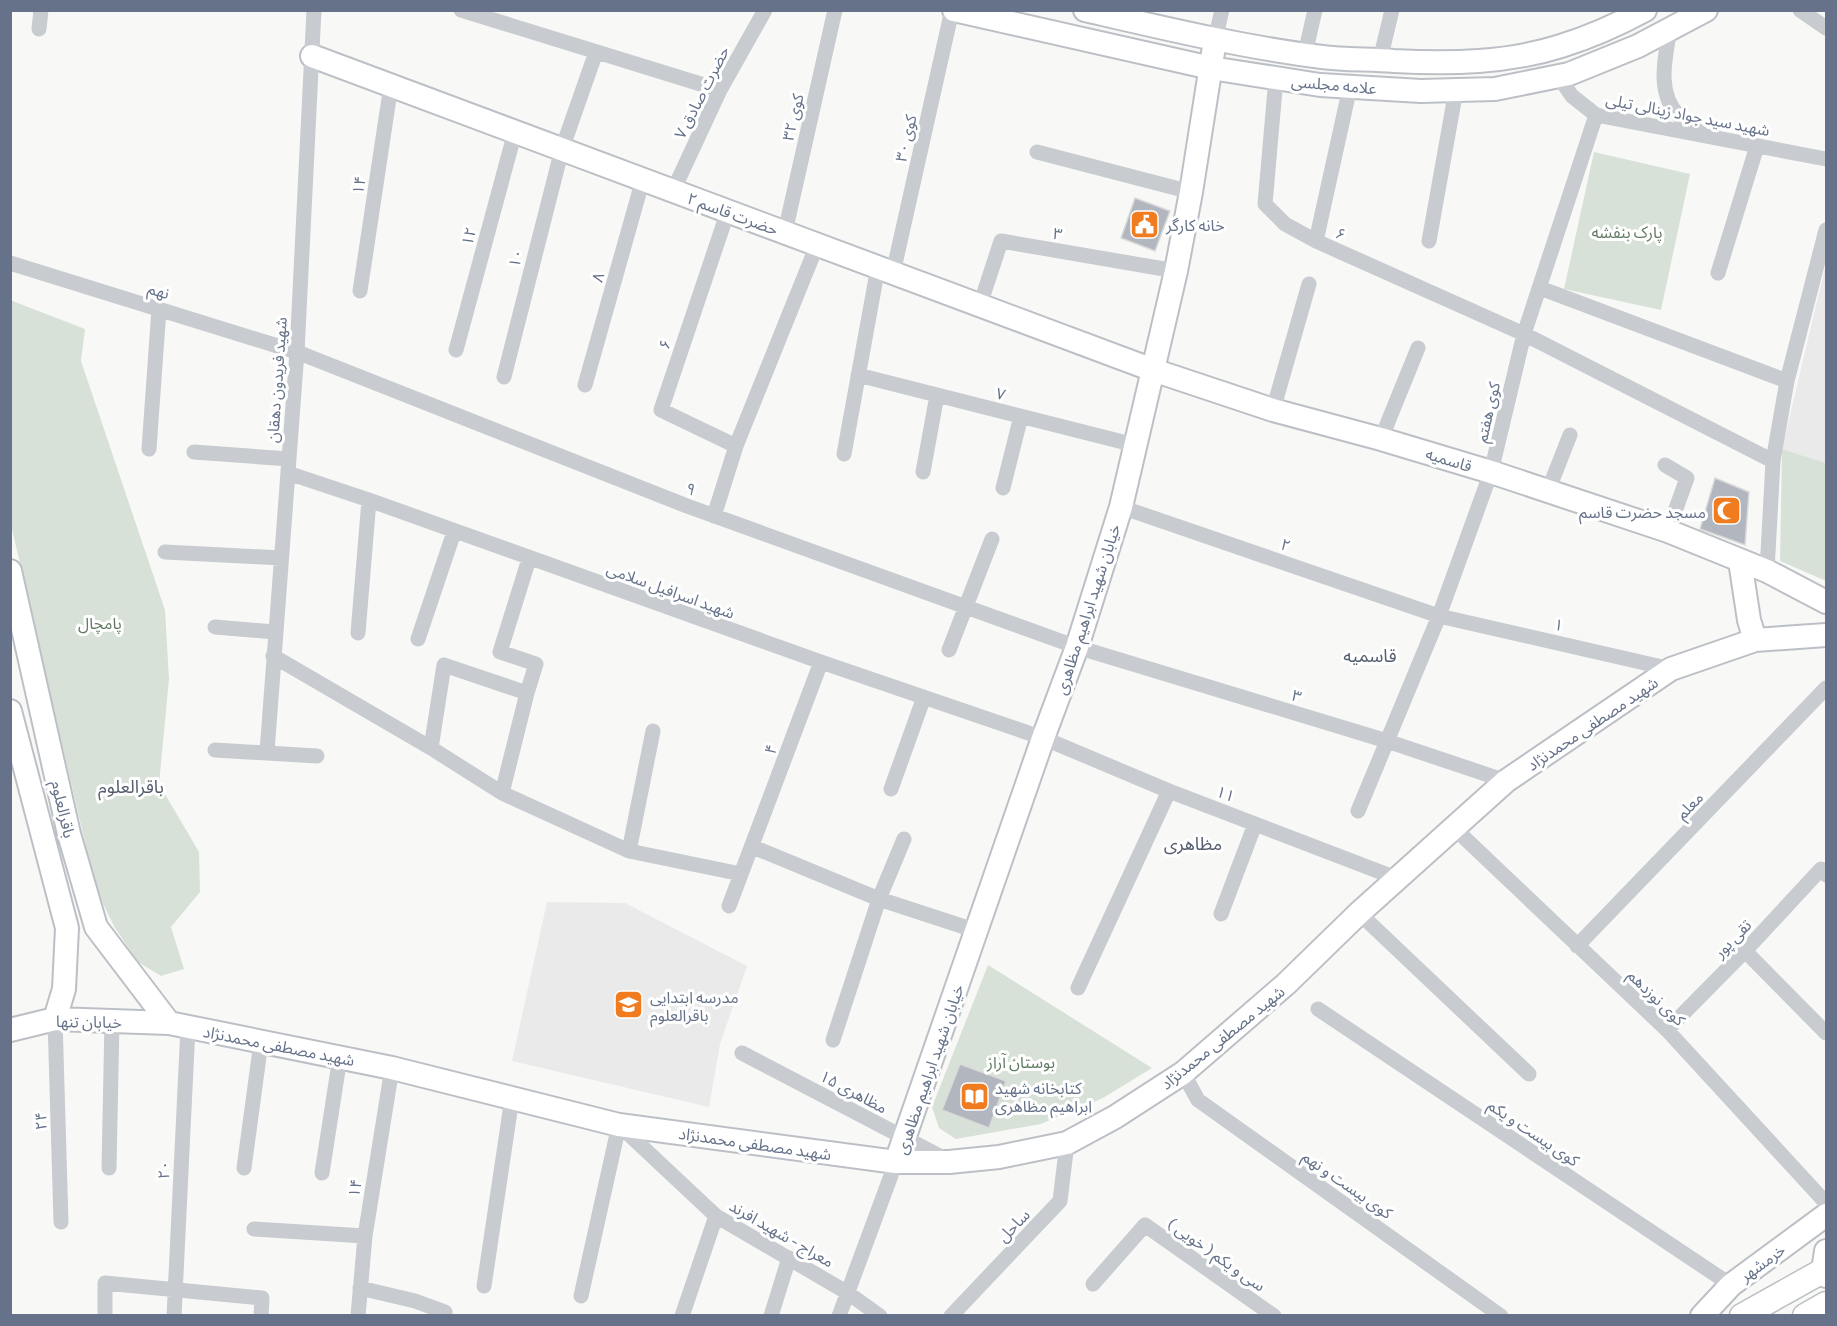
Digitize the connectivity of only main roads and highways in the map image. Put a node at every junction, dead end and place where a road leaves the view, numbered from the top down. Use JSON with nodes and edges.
{"nodes":[{"id":1,"x":953,"y":10,"type":"edge"},
{"id":2,"x":1645,"y":10,"type":"edge"},
{"id":3,"x":1706,"y":10,"type":"edge"},
{"id":4,"x":1087,"y":11,"type":"edge"},
{"id":5,"x":1215,"y":40,"type":"junction"},
{"id":6,"x":1550,"y":48,"type":"junction"},
{"id":7,"x":312,"y":56,"type":"road end"},
{"id":8,"x":1211,"y":68,"type":"junction"},
{"id":9,"x":1558,"y":76,"type":"junction"},
{"id":10,"x":1154,"y":370,"type":"junction"},
{"id":11,"x":1740,"y":561,"type":"junction"},
{"id":12,"x":10,"y":571,"type":"edge"},
{"id":13,"x":1827,"y":602,"type":"edge"},
{"id":14,"x":1827,"y":635,"type":"edge"},
{"id":15,"x":1755,"y":640,"type":"junction"},
{"id":16,"x":10,"y":711,"type":"edge"},
{"id":17,"x":55,"y":1019,"type":"junction"},
{"id":18,"x":178,"y":1025,"type":"junction"},
{"id":19,"x":10,"y":1030,"type":"edge"},
{"id":20,"x":896,"y":1162,"type":"junction"},
{"id":21,"x":1827,"y":1215,"type":"edge"},
{"id":22,"x":1826,"y":1266,"type":"edge"},
{"id":23,"x":1827,"y":1304,"type":"edge"},
{"id":24,"x":1702,"y":1316,"type":"edge"},
{"id":25,"x":1742,"y":1316,"type":"edge"},
{"id":26,"x":1805,"y":1316,"type":"edge"}],
"edges":[{"from":1,"to":8,"type":"main road","name":"علامه مجلسی"},
{"from":2,"to":6,"type":"main road","name":"علامه مجلسی"},
{"from":3,"to":9,"type":"main road","name":"علامه مجلسی"},
{"from":4,"to":5,"type":"main road","name":"علامه مجلسی"},
{"from":5,"to":6,"type":"main road","name":"علامه مجلسی"},
{"from":5,"to":8,"type":"main road","name":"خیابان شهید ابراهیم مظاهری"},
{"from":6,"to":9,"type":"main road"},
{"from":7,"to":10,"type":"main road","name":"۲ حضرت قاسم"},
{"from":8,"to":9,"type":"main road","name":"علامه مجلسی"},
{"from":8,"to":10,"type":"main road","name":"خیابان شهید ابراهیم مظاهری"},
{"from":10,"to":11,"type":"main road","name":"قاسمیه"},
{"from":10,"to":20,"type":"main road","name":"خیابان شهید ابراهیم مظاهری"},
{"from":11,"to":13,"type":"main road","name":"قاسمیه"},
{"from":11,"to":15,"type":"main road"},
{"from":12,"to":18,"type":"main road","name":"باقرالعلوم"},
{"from":14,"to":15,"type":"main road","name":"شهید مصطفی محمدنژاد"},
{"from":15,"to":20,"type":"main road","name":"شهید مصطفی محمدنژاد"},
{"from":16,"to":17,"type":"main road","name":"باقرالعلوم"},
{"from":17,"to":18,"type":"main road","name":"خیابان تنها"},
{"from":17,"to":19,"type":"main road","name":"خیابان تنها"},
{"from":18,"to":20,"type":"main road","name":"شهید مصطفی محمدنژاد"},
{"from":21,"to":24,"type":"main road","name":"خرمشهر"},
{"from":22,"to":25,"type":"main road"},
{"from":23,"to":26,"type":"main road"}]}
